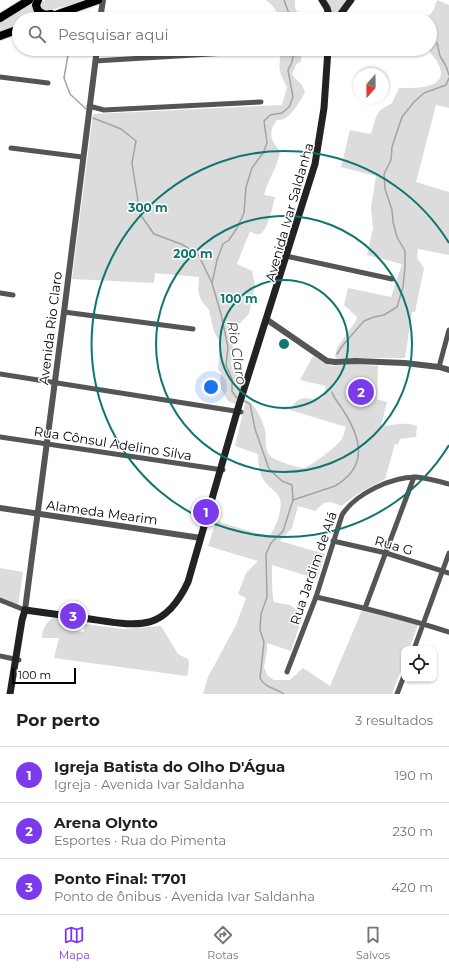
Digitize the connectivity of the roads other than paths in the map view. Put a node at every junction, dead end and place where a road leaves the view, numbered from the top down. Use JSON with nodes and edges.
{"nodes":[{"id":1,"x":29,"y":0,"type":"edge"},
{"id":2,"x":38,"y":0,"type":"edge"},
{"id":3,"x":98,"y":0,"type":"edge"},
{"id":4,"x":103,"y":0,"type":"edge"},
{"id":5,"x":322,"y":0,"type":"edge"},
{"id":6,"x":351,"y":0,"type":"edge"},
{"id":7,"x":39,"y":12,"type":"edge"},
{"id":8,"x":62,"y":12,"type":"edge"},
{"id":9,"x":101,"y":12,"type":"edge"},
{"id":10,"x":328,"y":12,"type":"edge"},
{"id":11,"x":342,"y":12,"type":"edge"},
{"id":12,"x":0,"y":18,"type":"edge"},
{"id":13,"x":12,"y":32,"type":"edge"},
{"id":14,"x":0,"y":36,"type":"edge"},
{"id":15,"x":95,"y":56,"type":"edge"},
{"id":16,"x":171,"y":56,"type":"edge"},
{"id":17,"x":328,"y":56,"type":"edge"},
{"id":18,"x":331,"y":56,"type":"edge"},
{"id":19,"x":95,"y":61,"type":"junction"},
{"id":20,"x":0,"y":77,"type":"edge"},
{"id":21,"x":48,"y":83,"type":"dead end"},
{"id":22,"x":261,"y":102,"type":"dead end"},
{"id":23,"x":92,"y":107,"type":"junction"},
{"id":24,"x":10,"y":148,"type":"dead end"},
{"id":25,"x":82,"y":157,"type":"junction"},
{"id":26,"x":288,"y":256,"type":"junction"},
{"id":27,"x":392,"y":279,"type":"dead end"},
{"id":28,"x":0,"y":293,"type":"edge"},
{"id":29,"x":13,"y":295,"type":"dead end"},
{"id":30,"x":64,"y":312,"type":"junction"},
{"id":31,"x":268,"y":319,"type":"junction"},
{"id":32,"x":193,"y":329,"type":"dead end"},
{"id":33,"x":449,"y":330,"type":"edge"},
{"id":34,"x":439,"y":367,"type":"junction"},
{"id":35,"x":449,"y":370,"type":"edge"},
{"id":36,"x":0,"y":374,"type":"edge"},
{"id":37,"x":55,"y":382,"type":"junction"},
{"id":38,"x":240,"y":408,"type":"junction"},
{"id":39,"x":0,"y":437,"type":"edge"},
{"id":40,"x":47,"y":444,"type":"junction"},
{"id":41,"x":222,"y":470,"type":"junction"},
{"id":42,"x":414,"y":477,"type":"junction"},
{"id":43,"x":449,"y":484,"type":"edge"},
{"id":44,"x":0,"y":508,"type":"edge"},
{"id":45,"x":38,"y":513,"type":"junction"},
{"id":46,"x":201,"y":538,"type":"junction"},
{"id":47,"x":333,"y":541,"type":"junction"},
{"id":48,"x":386,"y":553,"type":"junction"},
{"id":49,"x":449,"y":553,"type":"edge"},
{"id":50,"x":442,"y":570,"type":"junction"},
{"id":51,"x":449,"y":573,"type":"edge"},
{"id":52,"x":316,"y":596,"type":"junction"},
{"id":53,"x":0,"y":600,"type":"edge"},
{"id":54,"x":365,"y":608,"type":"junction"},
{"id":55,"x":25,"y":610,"type":"junction"},
{"id":56,"x":424,"y":624,"type":"junction"},
{"id":57,"x":449,"y":632,"type":"edge"},
{"id":58,"x":415,"y":646,"type":"edge"},
{"id":59,"x":0,"y":656,"type":"edge"},
{"id":60,"x":18,"y":659,"type":"junction"},
{"id":61,"x":287,"y":672,"type":"dead end"},
{"id":62,"x":402,"y":682,"type":"edge"},
{"id":63,"x":10,"y":694,"type":"edge"},
{"id":64,"x":14,"y":694,"type":"edge"},
{"id":65,"x":397,"y":694,"type":"edge"}],
"edges":[{"from":1,"to":12,"type":"main road"},
{"from":2,"to":7,"type":"main road"},
{"from":3,"to":8,"type":"main road"},
{"from":4,"to":9,"type":"street"},
{"from":5,"to":10,"type":"main road"},
{"from":6,"to":11,"type":"main road"},
{"from":13,"to":14,"type":"main road"},
{"from":15,"to":19,"type":"street","name":"Avenida Rio Claro"},
{"from":16,"to":19,"type":"street"},
{"from":17,"to":26,"type":"main road","name":"Avenida Ivar Saldanha"},
{"from":18,"to":26,"type":"main road","name":"Avenida Ivar Saldanha"},
{"from":19,"to":23,"type":"street","name":"Avenida Rio Claro"},
{"from":20,"to":21,"type":"street"},
{"from":22,"to":23,"type":"street"},
{"from":23,"to":25,"type":"street","name":"Avenida Rio Claro"},
{"from":24,"to":25,"type":"street"},
{"from":25,"to":30,"type":"street","name":"Avenida Rio Claro"},
{"from":26,"to":27,"type":"street"},
{"from":26,"to":31,"type":"main road","name":"Avenida Ivar Saldanha"},
{"from":28,"to":29,"type":"street"},
{"from":30,"to":32,"type":"street"},
{"from":30,"to":37,"type":"street","name":"Avenida Rio Claro"},
{"from":31,"to":34,"type":"street"},
{"from":31,"to":38,"type":"main road","name":"Avenida Ivar Saldanha"},
{"from":33,"to":34,"type":"street"},
{"from":34,"to":35,"type":"street"},
{"from":36,"to":37,"type":"street"},
{"from":37,"to":38,"type":"street"},
{"from":37,"to":40,"type":"street","name":"Avenida Rio Claro"},
{"from":38,"to":41,"type":"main road","name":"Avenida Ivar Saldanha"},
{"from":39,"to":40,"type":"street","name":"Rua Cônsul Adelino Silva"},
{"from":40,"to":41,"type":"street","name":"Rua Cônsul Adelino Silva"},
{"from":40,"to":45,"type":"street","name":"Avenida Rio Claro"},
{"from":41,"to":46,"type":"main road","name":"Avenida Ivar Saldanha"},
{"from":42,"to":43,"type":"street","name":"Rua Jardim de Alá"},
{"from":42,"to":47,"type":"street","name":"Rua Jardim de Alá"},
{"from":42,"to":48,"type":"street"},
{"from":44,"to":45,"type":"street","name":"Alameda Mearim"},
{"from":45,"to":46,"type":"street","name":"Alameda Mearim"},
{"from":45,"to":55,"type":"street","name":"Avenida Rio Claro"},
{"from":46,"to":55,"type":"main road","name":"Avenida Ivar Saldanha"},
{"from":47,"to":48,"type":"street","name":"Rua G"},
{"from":47,"to":52,"type":"street","name":"Rua Jardim de Alá"},
{"from":48,"to":50,"type":"street","name":"Rua G"},
{"from":48,"to":54,"type":"street"},
{"from":49,"to":50,"type":"street"},
{"from":50,"to":51,"type":"street","name":"Rua G"},
{"from":50,"to":56,"type":"street"},
{"from":52,"to":54,"type":"street"},
{"from":52,"to":61,"type":"street","name":"Rua Jardim de Alá"},
{"from":53,"to":55,"type":"street"},
{"from":54,"to":56,"type":"street"},
{"from":55,"to":60,"type":"main road","name":"Avenida Rio Claro"},
{"from":56,"to":57,"type":"street"},
{"from":56,"to":58,"type":"street"},
{"from":59,"to":60,"type":"street"},
{"from":60,"to":63,"type":"main road","name":"Avenida Rio Claro"},
{"from":60,"to":64,"type":"main road","name":"Avenida Rio Claro"},
{"from":62,"to":65,"type":"street"}]}
